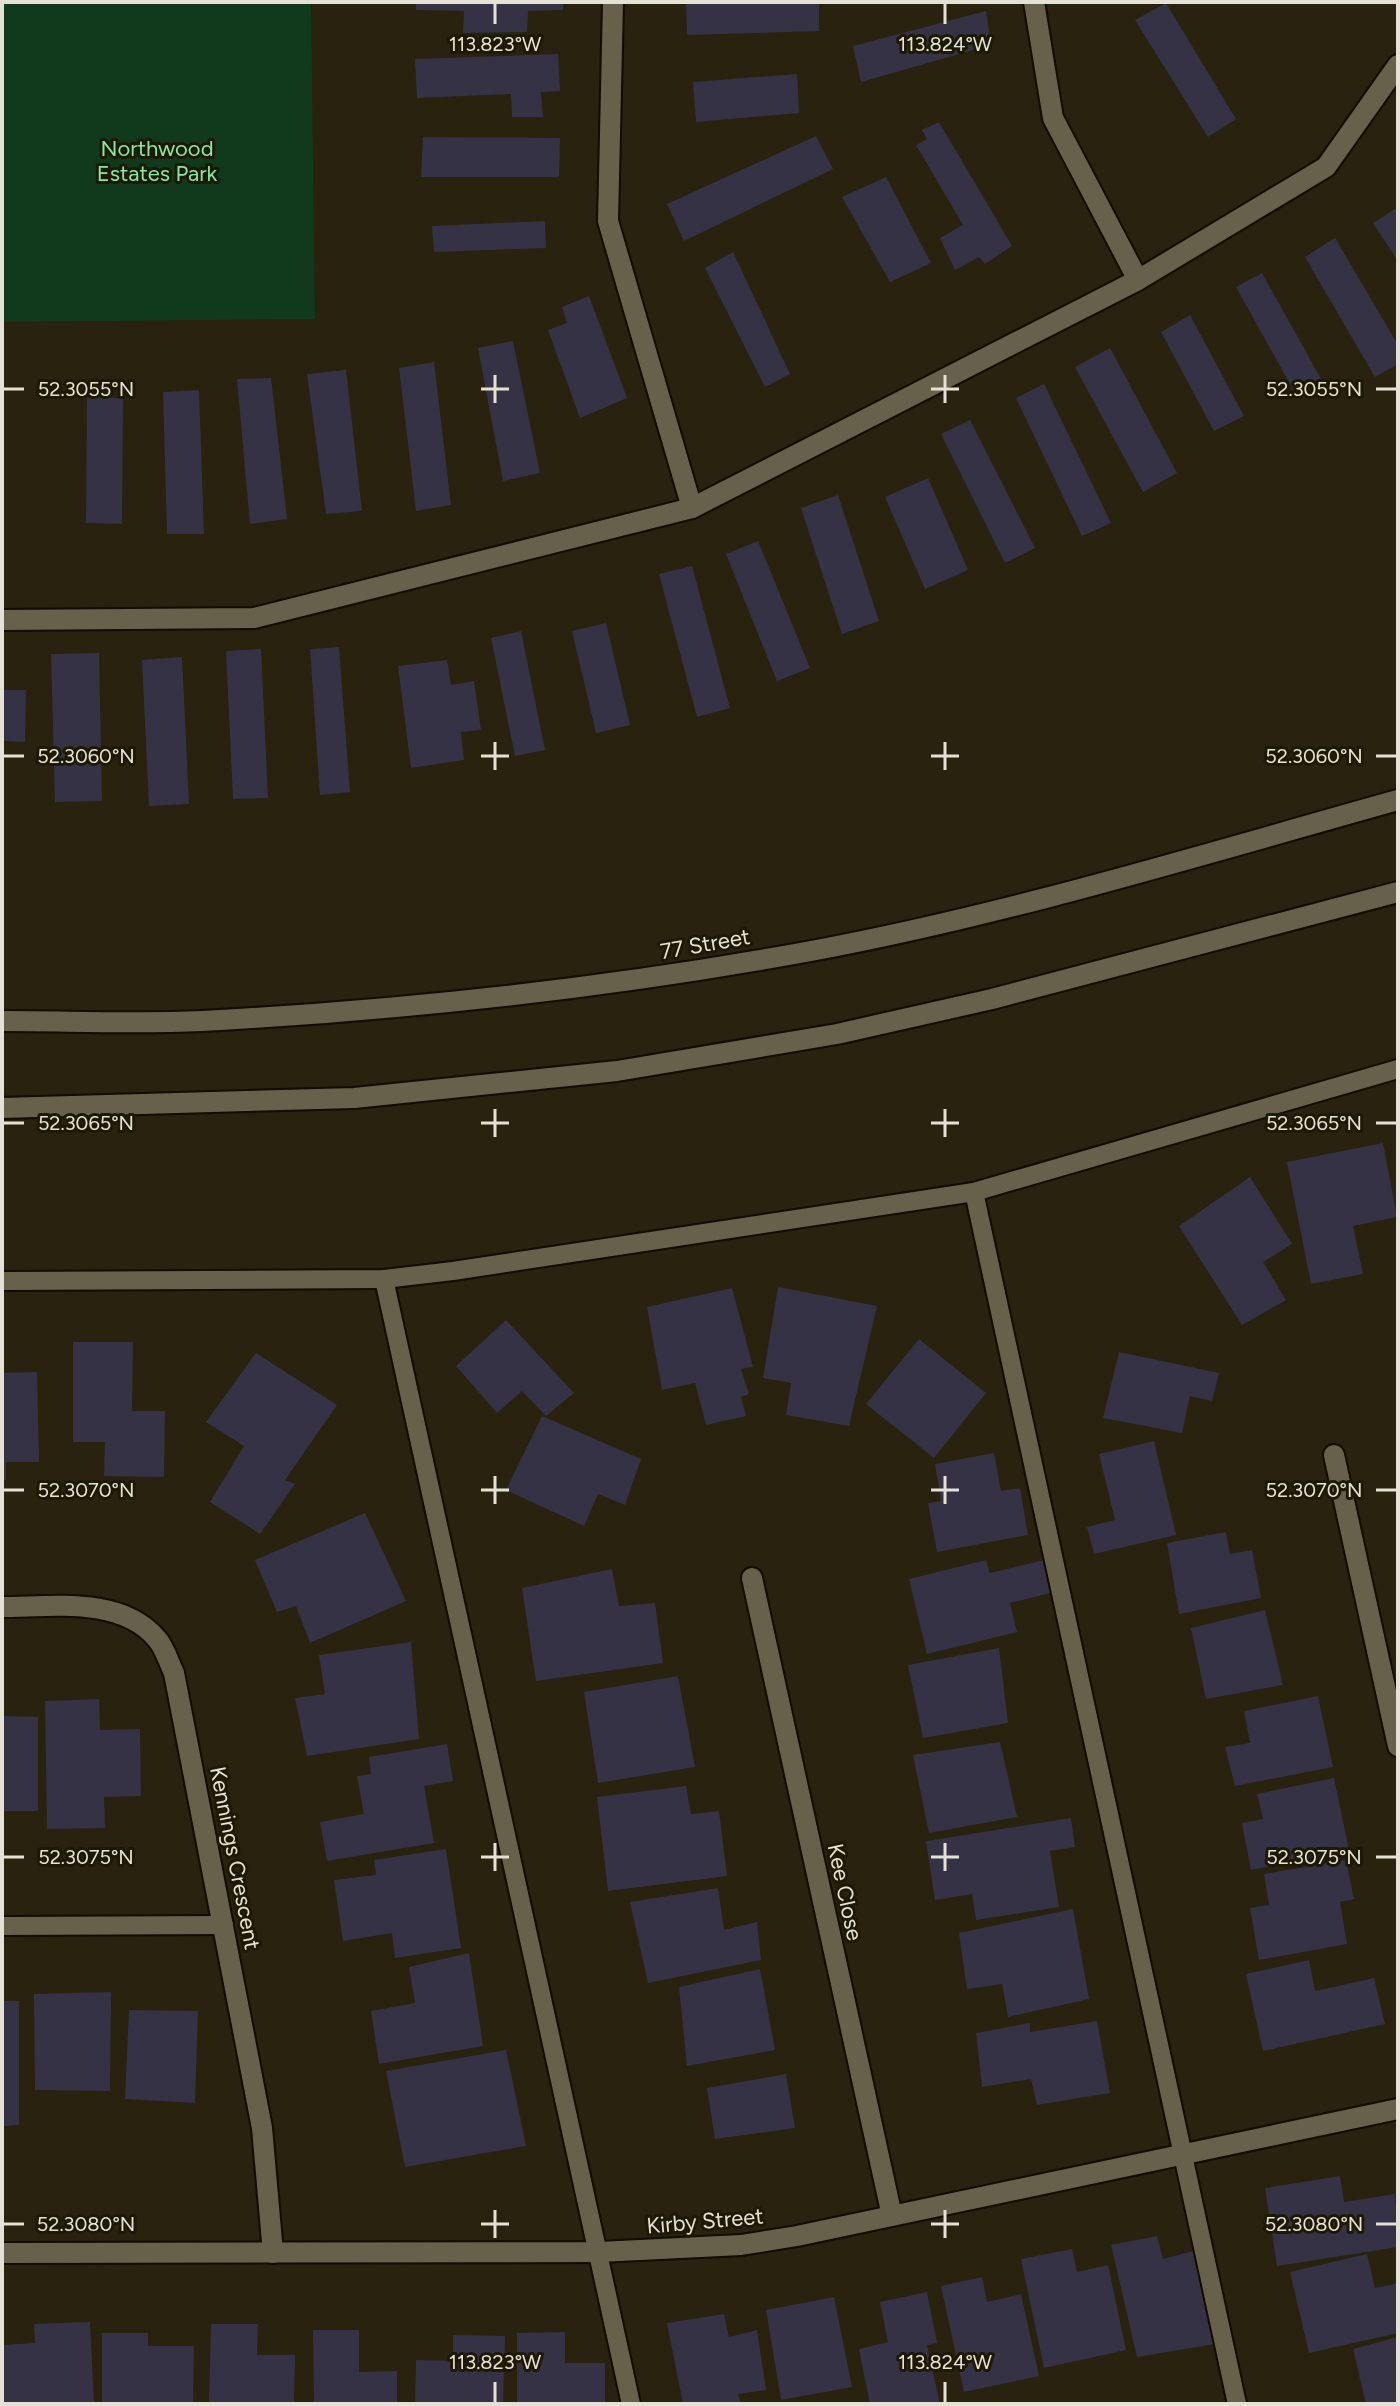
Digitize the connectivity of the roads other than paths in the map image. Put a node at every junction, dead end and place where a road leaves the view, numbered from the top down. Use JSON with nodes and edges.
{"nodes":[{"id":1,"x":613,"y":2,"type":"edge"},
{"id":2,"x":1034,"y":2,"type":"edge"},
{"id":3,"x":1398,"y":65,"type":"edge"},
{"id":4,"x":1138,"y":280,"type":"junction"},
{"id":5,"x":692,"y":508,"type":"junction"},
{"id":6,"x":2,"y":620,"type":"edge"},
{"id":7,"x":1398,"y":800,"type":"edge"},
{"id":8,"x":1398,"y":892,"type":"edge"},
{"id":9,"x":2,"y":1021,"type":"edge"},
{"id":10,"x":1398,"y":1069,"type":"edge"},
{"id":11,"x":2,"y":1108,"type":"edge"},
{"id":12,"x":974,"y":1192,"type":"junction"},
{"id":13,"x":384,"y":1279,"type":"junction"},
{"id":14,"x":2,"y":1281,"type":"edge"},
{"id":15,"x":1334,"y":1455,"type":"dead end"},
{"id":16,"x":752,"y":1578,"type":"dead end"},
{"id":17,"x":2,"y":1607,"type":"edge"},
{"id":18,"x":1398,"y":1746,"type":"edge"},
{"id":19,"x":224,"y":1925,"type":"junction"},
{"id":20,"x":2,"y":1926,"type":"edge"},
{"id":21,"x":1398,"y":2109,"type":"edge"},
{"id":22,"x":1183,"y":2154,"type":"junction"},
{"id":23,"x":892,"y":2216,"type":"junction"},
{"id":24,"x":599,"y":2252,"type":"junction"},
{"id":25,"x":2,"y":2253,"type":"edge"},
{"id":26,"x":273,"y":2253,"type":"junction"},
{"id":27,"x":631,"y":2404,"type":"edge"},
{"id":28,"x":1237,"y":2404,"type":"edge"}],
"edges":[{"from":1,"to":5,"type":"street"},
{"from":2,"to":4,"type":"street"},
{"from":3,"to":4,"type":"street"},
{"from":4,"to":5,"type":"street"},
{"from":5,"to":6,"type":"street"},
{"from":7,"to":9,"type":"street","name":"77 Street"},
{"from":8,"to":11,"type":"street"},
{"from":10,"to":12,"type":"lane"},
{"from":12,"to":13,"type":"lane"},
{"from":12,"to":22,"type":"lane"},
{"from":13,"to":14,"type":"lane"},
{"from":13,"to":24,"type":"lane"},
{"from":15,"to":18,"type":"street"},
{"from":16,"to":23,"type":"street","name":"Kee Close"},
{"from":17,"to":19,"type":"street","name":"Kennings Crescent"},
{"from":19,"to":20,"type":"lane"},
{"from":19,"to":26,"type":"street","name":"Kennings Crescent"},
{"from":21,"to":22,"type":"street","name":"Kirby Street"},
{"from":22,"to":23,"type":"street","name":"Kirby Street"},
{"from":22,"to":28,"type":"lane"},
{"from":23,"to":24,"type":"street","name":"Kirby Street"},
{"from":24,"to":26,"type":"street","name":"Kirby Street"},
{"from":24,"to":27,"type":"lane"},
{"from":25,"to":26,"type":"street","name":"Kirby Street"}]}
